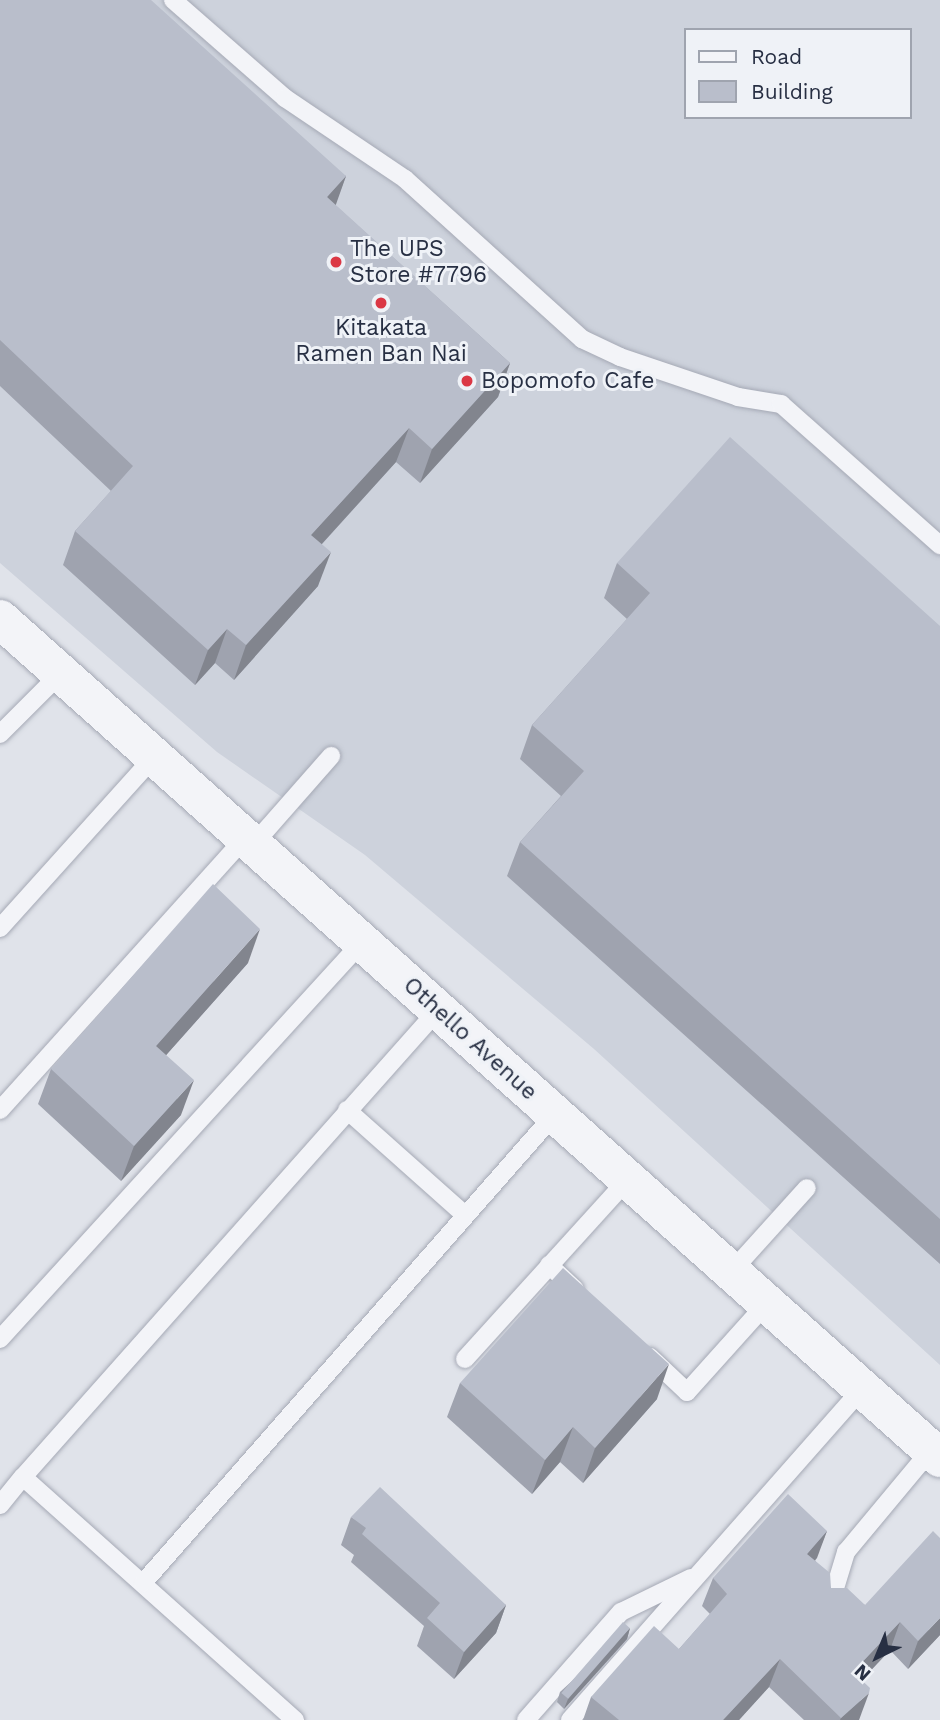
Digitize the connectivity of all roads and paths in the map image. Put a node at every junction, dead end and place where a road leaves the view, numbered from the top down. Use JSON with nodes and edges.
{"nodes":[{"id":1,"x":173,"y":0,"type":"edge"},
{"id":2,"x":940,"y":545,"type":"edge"},
{"id":3,"x":0,"y":619,"type":"edge"},
{"id":4,"x":60,"y":674,"type":"junction"},
{"id":5,"x":0,"y":734,"type":"edge"},
{"id":6,"x":331,"y":756,"type":"dead end"},
{"id":7,"x":155,"y":757,"type":"junction"},
{"id":8,"x":248,"y":843,"type":"junction"},
{"id":9,"x":0,"y":928,"type":"edge"},
{"id":10,"x":362,"y":942,"type":"junction"},
{"id":11,"x":438,"y":1010,"type":"junction"},
{"id":12,"x":0,"y":1110,"type":"edge"},
{"id":13,"x":347,"y":1110,"type":"junction"},
{"id":14,"x":554,"y":1115,"type":"junction"},
{"id":15,"x":628,"y":1179,"type":"junction"},
{"id":16,"x":807,"y":1188,"type":"dead end"},
{"id":17,"x":465,"y":1215,"type":"junction"},
{"id":18,"x":550,"y":1265,"type":"junction"},
{"id":19,"x":731,"y":1272,"type":"junction"},
{"id":20,"x":589,"y":1301,"type":"edge"},
{"id":21,"x":766,"y":1304,"type":"junction"},
{"id":22,"x":0,"y":1339,"type":"edge"},
{"id":23,"x":638,"y":1347,"type":"edge"},
{"id":24,"x":465,"y":1359,"type":"dead end"},
{"id":25,"x":862,"y":1389,"type":"junction"},
{"id":26,"x":935,"y":1454,"type":"edge"},
{"id":27,"x":23,"y":1477,"type":"junction"},
{"id":28,"x":0,"y":1506,"type":"edge"},
{"id":29,"x":694,"y":1577,"type":"junction"},
{"id":30,"x":143,"y":1584,"type":"junction"},
{"id":31,"x":829,"y":1608,"type":"edge"},
{"id":32,"x":295,"y":1720,"type":"edge"},
{"id":33,"x":526,"y":1720,"type":"edge"},
{"id":34,"x":570,"y":1720,"type":"edge"}],
"edges":[{"from":1,"to":2,"type":"lane"},
{"from":3,"to":4,"type":"street","name":"Othello Avenue"},
{"from":4,"to":5,"type":"lane"},
{"from":4,"to":7,"type":"street","name":"Othello Avenue"},
{"from":6,"to":8,"type":"lane"},
{"from":7,"to":8,"type":"street","name":"Othello Avenue"},
{"from":7,"to":9,"type":"lane"},
{"from":8,"to":10,"type":"street","name":"Othello Avenue"},
{"from":8,"to":12,"type":"lane"},
{"from":10,"to":11,"type":"street","name":"Othello Avenue"},
{"from":10,"to":22,"type":"lane"},
{"from":11,"to":13,"type":"lane"},
{"from":11,"to":14,"type":"street","name":"Othello Avenue"},
{"from":13,"to":17,"type":"lane"},
{"from":13,"to":27,"type":"lane"},
{"from":14,"to":15,"type":"street","name":"Othello Avenue"},
{"from":14,"to":17,"type":"lane"},
{"from":15,"to":18,"type":"lane"},
{"from":15,"to":19,"type":"street","name":"Othello Avenue"},
{"from":16,"to":19,"type":"lane"},
{"from":17,"to":30,"type":"lane"},
{"from":18,"to":20,"type":"lane"},
{"from":18,"to":24,"type":"lane"},
{"from":19,"to":21,"type":"street","name":"Othello Avenue"},
{"from":21,"to":23,"type":"lane"},
{"from":21,"to":25,"type":"street","name":"Othello Avenue"},
{"from":25,"to":26,"type":"street","name":"Othello Avenue"},
{"from":25,"to":29,"type":"lane"},
{"from":26,"to":31,"type":"lane"},
{"from":27,"to":28,"type":"lane"},
{"from":27,"to":30,"type":"lane"},
{"from":29,"to":33,"type":"lane"},
{"from":29,"to":34,"type":"lane"},
{"from":30,"to":32,"type":"lane"}]}
